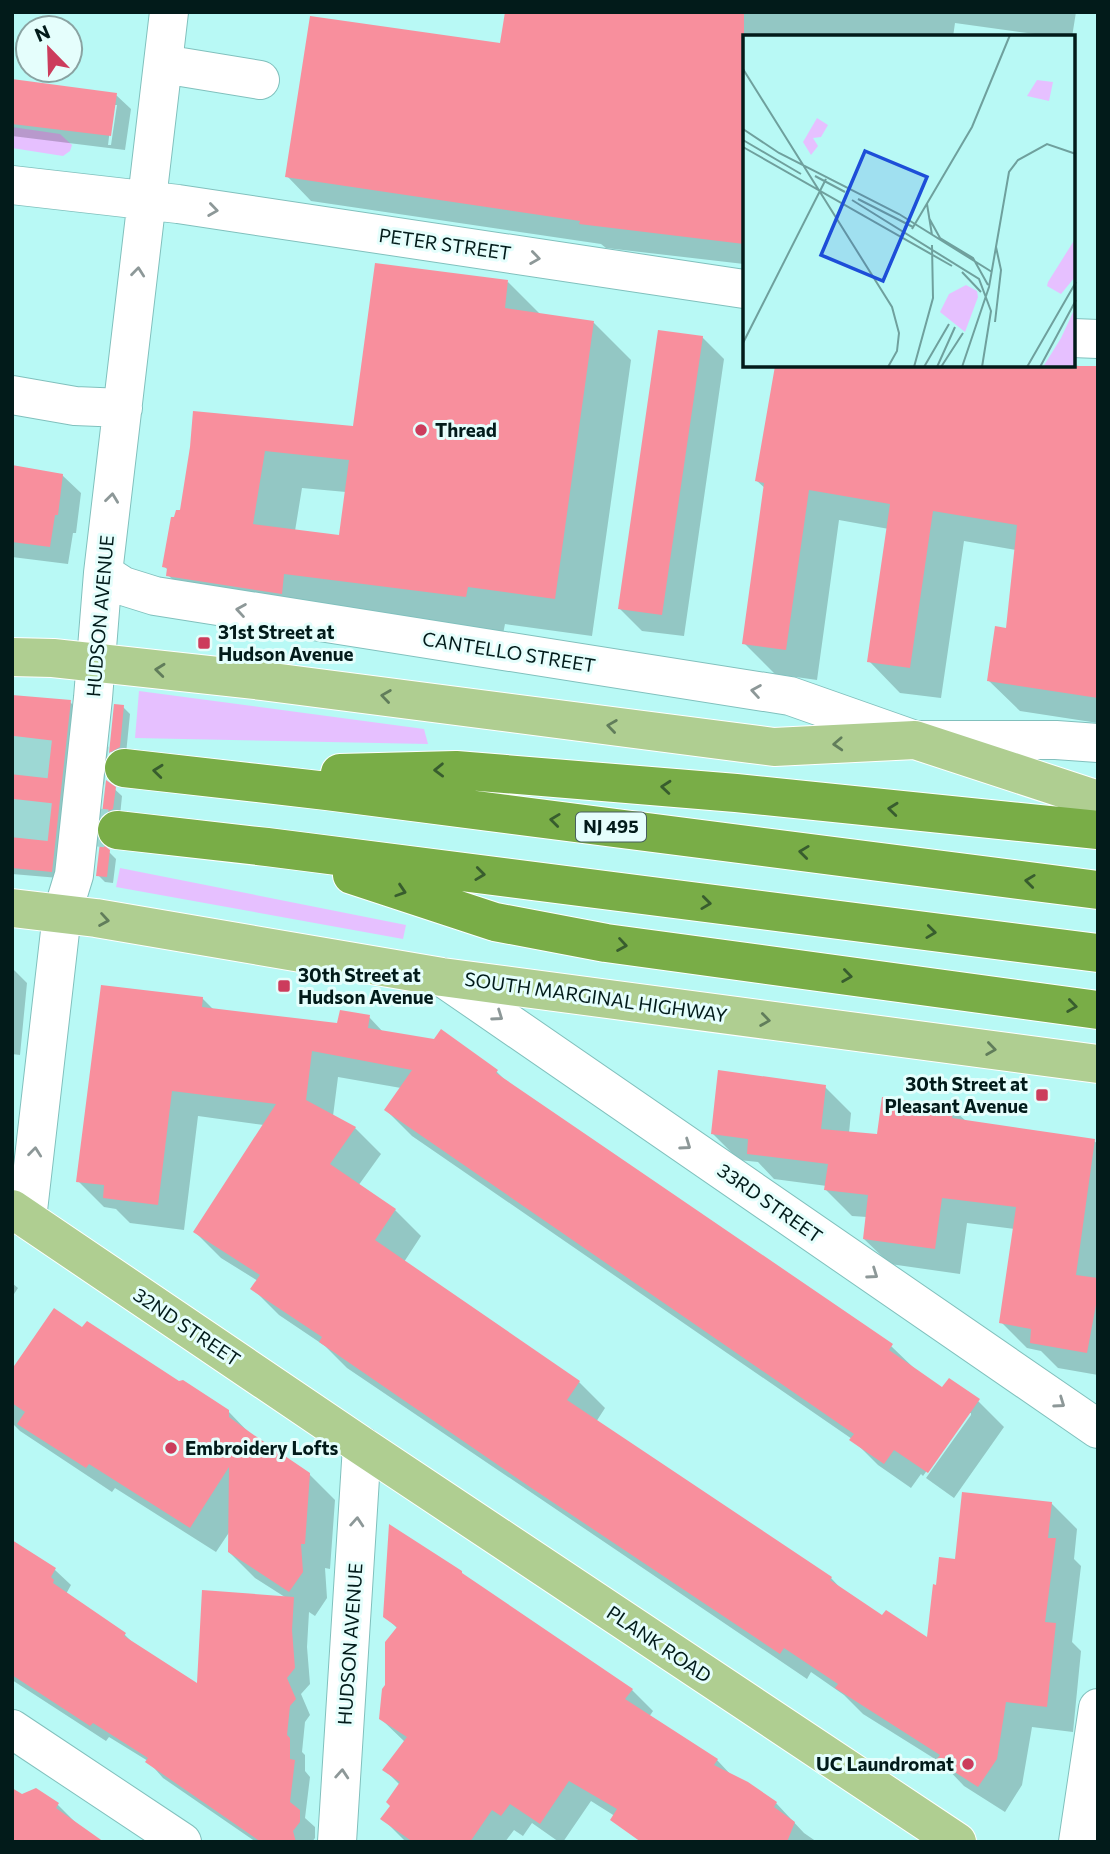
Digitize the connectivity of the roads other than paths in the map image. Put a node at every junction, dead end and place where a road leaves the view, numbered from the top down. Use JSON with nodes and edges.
{"nodes":[{"id":1,"x":169,"y":12,"type":"edge"},
{"id":2,"x":163,"y":64,"type":"junction"},
{"id":3,"x":260,"y":80,"type":"dead end"},
{"id":4,"x":12,"y":185,"type":"edge"},
{"id":5,"x":146,"y":201,"type":"junction"},
{"id":6,"x":743,"y":289,"type":"edge"},
{"id":7,"x":1075,"y":338,"type":"edge"},
{"id":8,"x":1098,"y":339,"type":"edge"},
{"id":9,"x":12,"y":395,"type":"edge"},
{"id":10,"x":123,"y":408,"type":"junction"},
{"id":11,"x":103,"y":573,"type":"junction"},
{"id":12,"x":12,"y":657,"type":"edge"},
{"id":13,"x":95,"y":663,"type":"junction"},
{"id":14,"x":915,"y":740,"type":"junction"},
{"id":15,"x":1098,"y":743,"type":"edge"},
{"id":16,"x":124,"y":768,"type":"tunnel mouth"},
{"id":17,"x":201,"y":776,"type":"junction"},
{"id":18,"x":1098,"y":800,"type":"edge"},
{"id":19,"x":117,"y":830,"type":"tunnel mouth"},
{"id":20,"x":1098,"y":830,"type":"edge"},
{"id":21,"x":267,"y":847,"type":"junction"},
{"id":22,"x":1098,"y":890,"type":"edge"},
{"id":23,"x":12,"y":908,"type":"edge"},
{"id":24,"x":62,"y":914,"type":"junction"},
{"id":25,"x":1098,"y":953,"type":"edge"},
{"id":26,"x":442,"y":977,"type":"junction"},
{"id":27,"x":1098,"y":1010,"type":"edge"},
{"id":28,"x":1098,"y":1064,"type":"edge"},
{"id":29,"x":20,"y":1214,"type":"edge"},
{"id":30,"x":1098,"y":1429,"type":"edge"},
{"id":31,"x":362,"y":1446,"type":"junction"},
{"id":32,"x":1098,"y":1708,"type":"edge"},
{"id":33,"x":12,"y":1729,"type":"edge"},
{"id":34,"x":182,"y":1842,"type":"edge"},
{"id":35,"x":337,"y":1842,"type":"edge"},
{"id":36,"x":957,"y":1842,"type":"edge"},
{"id":37,"x":1079,"y":1842,"type":"edge"}],
"edges":[{"from":1,"to":2,"type":"street","name":"HUDSON AVENUE"},
{"from":2,"to":3,"type":"street"},
{"from":2,"to":5,"type":"street","name":"HUDSON AVENUE"},
{"from":4,"to":5,"type":"street","name":"PETER STREET"},
{"from":5,"to":6,"type":"street","name":"PETER STREET","one_way":true},
{"from":10,"to":5,"type":"street","name":"HUDSON AVENUE","one_way":true},
{"from":7,"to":8,"type":"street"},
{"from":9,"to":10,"type":"street"},
{"from":11,"to":10,"type":"street","name":"HUDSON AVENUE","one_way":true},
{"from":11,"to":13,"type":"street","name":"HUDSON AVENUE"},
{"from":14,"to":11,"type":"street","name":"CANTELLO STREET","one_way":true},
{"from":12,"to":13,"type":"main road","name":"CANTELLO STREET"},
{"from":14,"to":13,"type":"main road","name":"CANTELLO STREET","one_way":true},
{"from":13,"to":24,"type":"street","name":"HUDSON AVENUE"},
{"from":14,"to":15,"type":"street","name":"CANTELLO STREET"},
{"from":14,"to":18,"type":"main road","name":"CANTELLO STREET"},
{"from":17,"to":16,"type":"highway","number":"NJ 495","one_way":true},
{"from":20,"to":17,"type":"highway","one_way":true},
{"from":22,"to":17,"type":"highway","number":"NJ 495","one_way":true},
{"from":19,"to":21,"type":"highway"},
{"from":21,"to":25,"type":"highway","one_way":true},
{"from":21,"to":27,"type":"highway","one_way":true},
{"from":23,"to":24,"type":"main road","name":"SOUTH MARGINAL HIGHWAY"},
{"from":24,"to":26,"type":"main road","name":"SOUTH MARGINAL HIGHWAY","one_way":true},
{"from":29,"to":24,"type":"street","name":"HUDSON AVENUE","one_way":true},
{"from":26,"to":28,"type":"main road","name":"SOUTH MARGINAL HIGHWAY","one_way":true},
{"from":26,"to":30,"type":"street","name":"33RD STREET","one_way":true},
{"from":29,"to":31,"type":"main road","name":"32ND STREET"},
{"from":35,"to":31,"type":"street","name":"HUDSON AVENUE","one_way":true},
{"from":31,"to":36,"type":"main road","name":"PLANK ROAD"},
{"from":32,"to":37,"type":"street"},
{"from":33,"to":34,"type":"street"}]}
